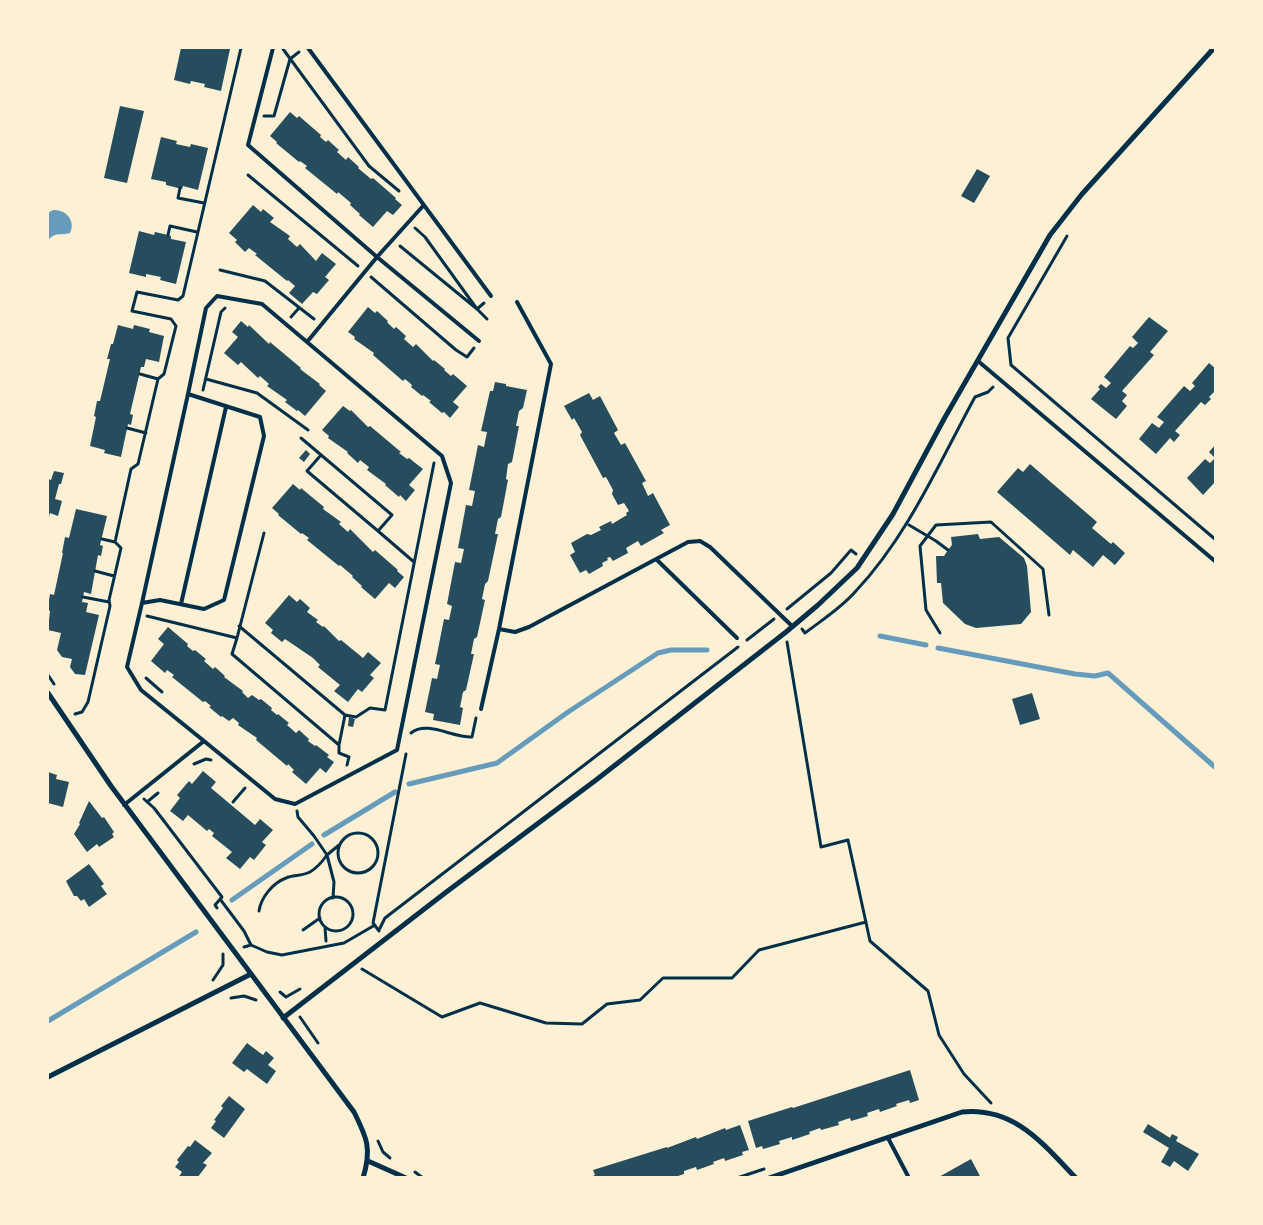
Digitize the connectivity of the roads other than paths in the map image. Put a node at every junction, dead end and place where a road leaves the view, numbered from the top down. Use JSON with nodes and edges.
{"nodes":[{"id":1,"x":273,"y":48,"type":"edge"},
{"id":2,"x":307,"y":48,"type":"edge"},
{"id":3,"x":1214,"y":48,"type":"edge"},
{"id":4,"x":423,"y":206,"type":"junction"},
{"id":5,"x":377,"y":257,"type":"junction"},
{"id":6,"x":491,"y":296,"type":"road end"},
{"id":7,"x":517,"y":302,"type":"dead end"},
{"id":8,"x":479,"y":341,"type":"dead end"},
{"id":9,"x":307,"y":342,"type":"junction"},
{"id":10,"x":978,"y":362,"type":"junction"},
{"id":11,"x":188,"y":394,"type":"junction"},
{"id":12,"x":226,"y":407,"type":"junction"},
{"id":13,"x":656,"y":559,"type":"junction"},
{"id":14,"x":1216,"y":562,"type":"edge"},
{"id":15,"x":142,"y":603,"type":"junction"},
{"id":16,"x":181,"y":604,"type":"junction"},
{"id":17,"x":792,"y":626,"type":"junction"},
{"id":18,"x":499,"y":629,"type":"junction"},
{"id":19,"x":737,"y":638,"type":"dead end"},
{"id":20,"x":48,"y":693,"type":"edge"},
{"id":21,"x":481,"y":709,"type":"road end"},
{"id":22,"x":204,"y":741,"type":"junction"},
{"id":23,"x":124,"y":804,"type":"junction"},
{"id":24,"x":251,"y":974,"type":"junction"},
{"id":25,"x":284,"y":1018,"type":"junction"},
{"id":26,"x":48,"y":1077,"type":"edge"},
{"id":27,"x":888,"y":1138,"type":"junction"},
{"id":28,"x":368,"y":1161,"type":"junction"},
{"id":29,"x":363,"y":1178,"type":"edge"},
{"id":30,"x":406,"y":1178,"type":"edge"},
{"id":31,"x":769,"y":1178,"type":"edge"},
{"id":32,"x":909,"y":1178,"type":"edge"},
{"id":33,"x":1076,"y":1178,"type":"edge"}],
"edges":[{"from":1,"to":5,"type":"lane"},
{"from":2,"to":4,"type":"lane"},
{"from":3,"to":10,"type":"street"},
{"from":4,"to":5,"type":"lane"},
{"from":4,"to":6,"type":"lane"},
{"from":5,"to":8,"type":"lane"},
{"from":5,"to":9,"type":"lane"},
{"from":7,"to":18,"type":"lane"},
{"from":9,"to":11,"type":"lane"},
{"from":9,"to":22,"type":"lane"},
{"from":10,"to":14,"type":"lane"},
{"from":10,"to":17,"type":"street"},
{"from":11,"to":12,"type":"lane"},
{"from":11,"to":15,"type":"lane"},
{"from":12,"to":16,"type":"lane"},
{"from":12,"to":16,"type":"lane"},
{"from":13,"to":17,"type":"lane"},
{"from":13,"to":18,"type":"lane"},
{"from":13,"to":19,"type":"lane"},
{"from":15,"to":16,"type":"lane"},
{"from":15,"to":22,"type":"lane"},
{"from":17,"to":25,"type":"street"},
{"from":18,"to":21,"type":"lane"},
{"from":20,"to":23,"type":"street"},
{"from":22,"to":23,"type":"lane"},
{"from":23,"to":24,"type":"street"},
{"from":24,"to":25,"type":"street"},
{"from":24,"to":26,"type":"street"},
{"from":25,"to":28,"type":"street"},
{"from":27,"to":31,"type":"street"},
{"from":27,"to":32,"type":"lane"},
{"from":27,"to":33,"type":"street"},
{"from":28,"to":29,"type":"street"},
{"from":28,"to":30,"type":"street"}]}
